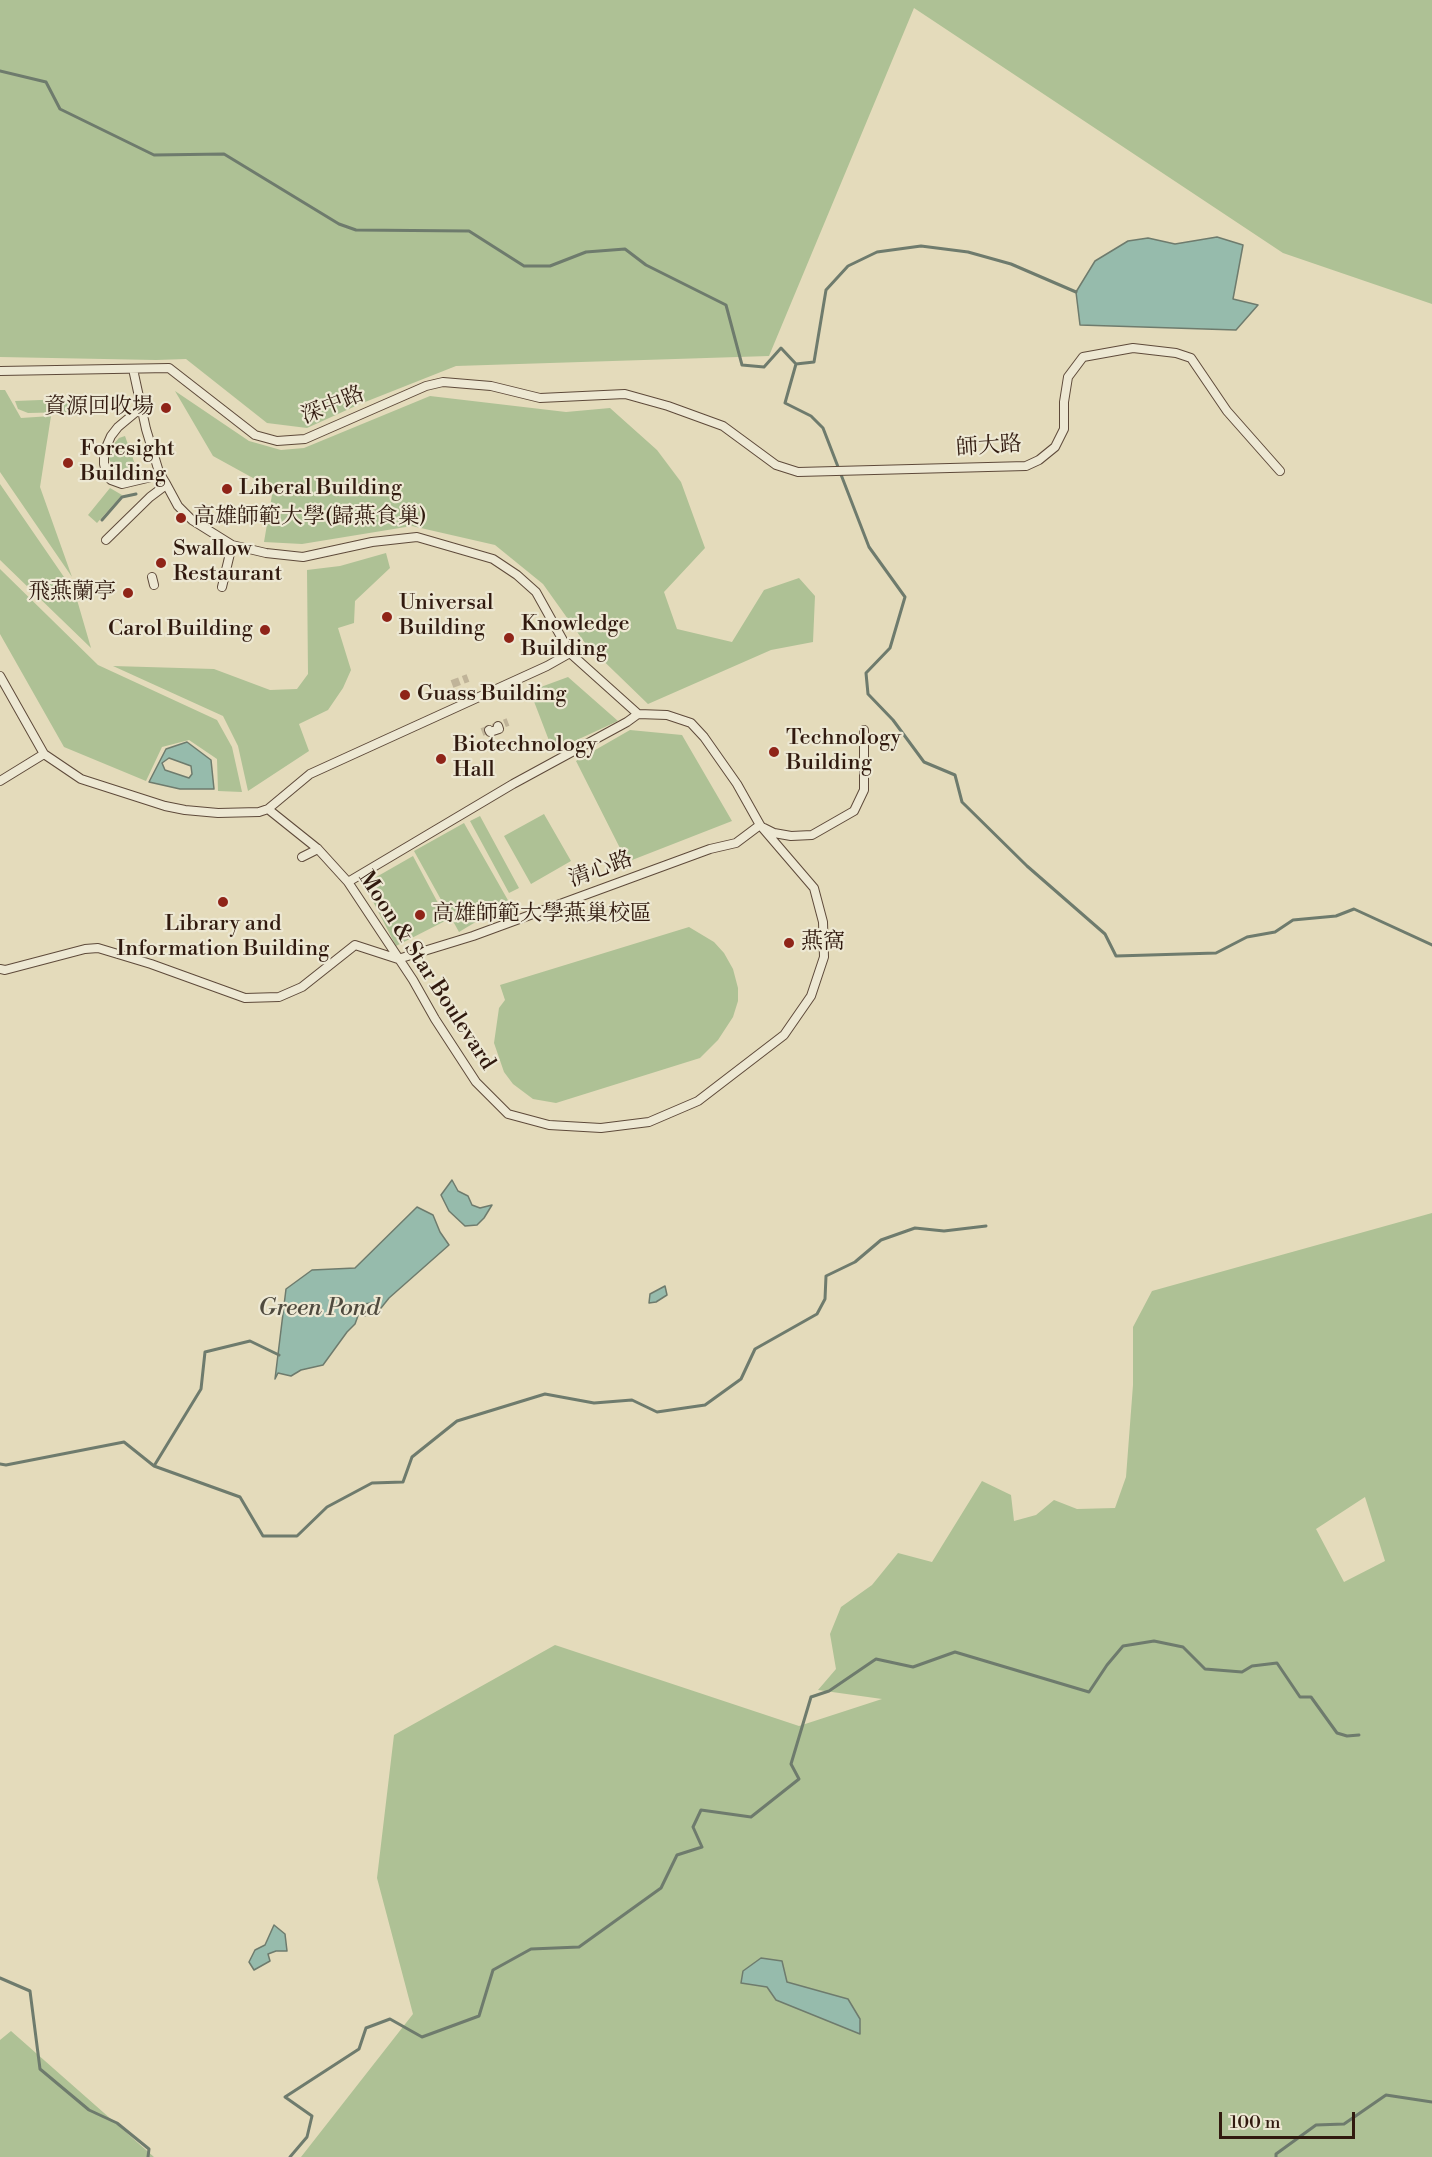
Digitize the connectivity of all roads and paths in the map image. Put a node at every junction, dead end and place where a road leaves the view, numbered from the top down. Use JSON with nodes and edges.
{"nodes":[{"id":1,"x":0,"y":371,"type":"edge"},
{"id":2,"x":134,"y":371,"type":"junction"},
{"id":3,"x":625,"y":394,"type":"joint"},
{"id":4,"x":142,"y":407,"type":"junction"},
{"id":5,"x":1280,"y":471,"type":"dead end"},
{"id":6,"x":160,"y":475,"type":"junction"},
{"id":7,"x":166,"y":485,"type":"junction"},
{"id":8,"x":106,"y":540,"type":"dead end"},
{"id":9,"x":232,"y":545,"type":"junction"},
{"id":10,"x":222,"y":587,"type":"dead end"},
{"id":11,"x":570,"y":653,"type":"junction"},
{"id":12,"x":0,"y":675,"type":"edge"},
{"id":13,"x":638,"y":714,"type":"junction"},
{"id":14,"x":498,"y":726,"type":"dead end"},
{"id":15,"x":489,"y":730,"type":"dead end"},
{"id":16,"x":864,"y":730,"type":"dead end"},
{"id":17,"x":44,"y":754,"type":"junction"},
{"id":18,"x":0,"y":781,"type":"edge"},
{"id":19,"x":268,"y":809,"type":"junction"},
{"id":20,"x":760,"y":825,"type":"junction"},
{"id":21,"x":318,"y":849,"type":"junction"},
{"id":22,"x":302,"y":857,"type":"dead end"},
{"id":23,"x":348,"y":882,"type":"junction"},
{"id":24,"x":398,"y":959,"type":"junction"},
{"id":25,"x":0,"y":969,"type":"edge"}],
"edges":[{"from":1,"to":2,"type":"street","name":"深中路"},
{"from":2,"to":3,"type":"street","name":"深中路"},
{"from":2,"to":4,"type":"street"},
{"from":3,"to":5,"type":"street","name":"師大路"},
{"from":4,"to":6,"type":"street"},
{"from":4,"to":6,"type":"street"},
{"from":6,"to":7,"type":"street"},
{"from":7,"to":8,"type":"street"},
{"from":7,"to":9,"type":"street"},
{"from":9,"to":10,"type":"street"},
{"from":9,"to":11,"type":"street"},
{"from":11,"to":13,"type":"street"},
{"from":11,"to":19,"type":"street"},
{"from":12,"to":17,"type":"street"},
{"from":13,"to":20,"type":"street","name":"Moon & Star Boulevard"},
{"from":13,"to":23,"type":"street"},
{"from":14,"to":15,"type":"street"},
{"from":16,"to":20,"type":"street"},
{"from":17,"to":18,"type":"street"},
{"from":17,"to":19,"type":"street"},
{"from":19,"to":21,"type":"street","name":"Moon & Star Boulevard"},
{"from":20,"to":24,"type":"street","name":"清心路"},
{"from":20,"to":24,"type":"street","name":"Moon & Star Boulevard"},
{"from":21,"to":22,"type":"street"},
{"from":21,"to":23,"type":"street","name":"Moon & Star Boulevard"},
{"from":23,"to":24,"type":"street","name":"Moon & Star Boulevard"},
{"from":24,"to":25,"type":"street"}]}
